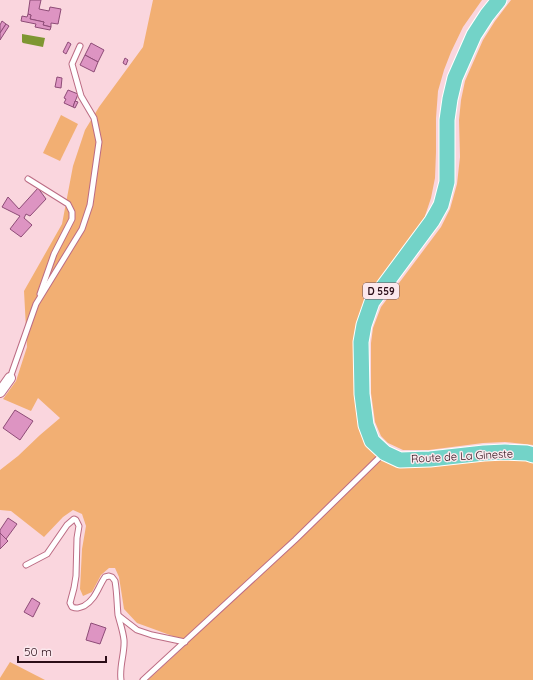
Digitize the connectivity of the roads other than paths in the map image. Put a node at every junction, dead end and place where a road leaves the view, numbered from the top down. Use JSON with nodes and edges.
{"nodes":[{"id":1,"x":499,"y":0,"type":"edge"},
{"id":2,"x":80,"y":46,"type":"dead end"},
{"id":3,"x":28,"y":180,"type":"dead end"},
{"id":4,"x":36,"y":304,"type":"junction"},
{"id":5,"x":10,"y":378,"type":"joint"},
{"id":6,"x":0,"y":392,"type":"edge"},
{"id":7,"x":385,"y":453,"type":"junction"},
{"id":8,"x":533,"y":455,"type":"edge"},
{"id":9,"x":26,"y":565,"type":"dead end"},
{"id":10,"x":119,"y":616,"type":"junction"},
{"id":11,"x":185,"y":642,"type":"junction"},
{"id":12,"x":121,"y":680,"type":"edge"},
{"id":13,"x":143,"y":680,"type":"edge"}],
"edges":[{"from":1,"to":7,"type":"main road","name":"Route de La Gineste","number":"D 559"},
{"from":2,"to":4,"type":"lane"},
{"from":3,"to":4,"type":"lane"},
{"from":4,"to":5,"type":"lane"},
{"from":5,"to":6,"type":"street"},
{"from":7,"to":8,"type":"main road","name":"Route de La Gineste","number":"D 559"},
{"from":7,"to":11,"type":"lane"},
{"from":9,"to":10,"type":"lane"},
{"from":10,"to":11,"type":"lane"},
{"from":10,"to":12,"type":"lane"},
{"from":11,"to":13,"type":"lane"}]}
